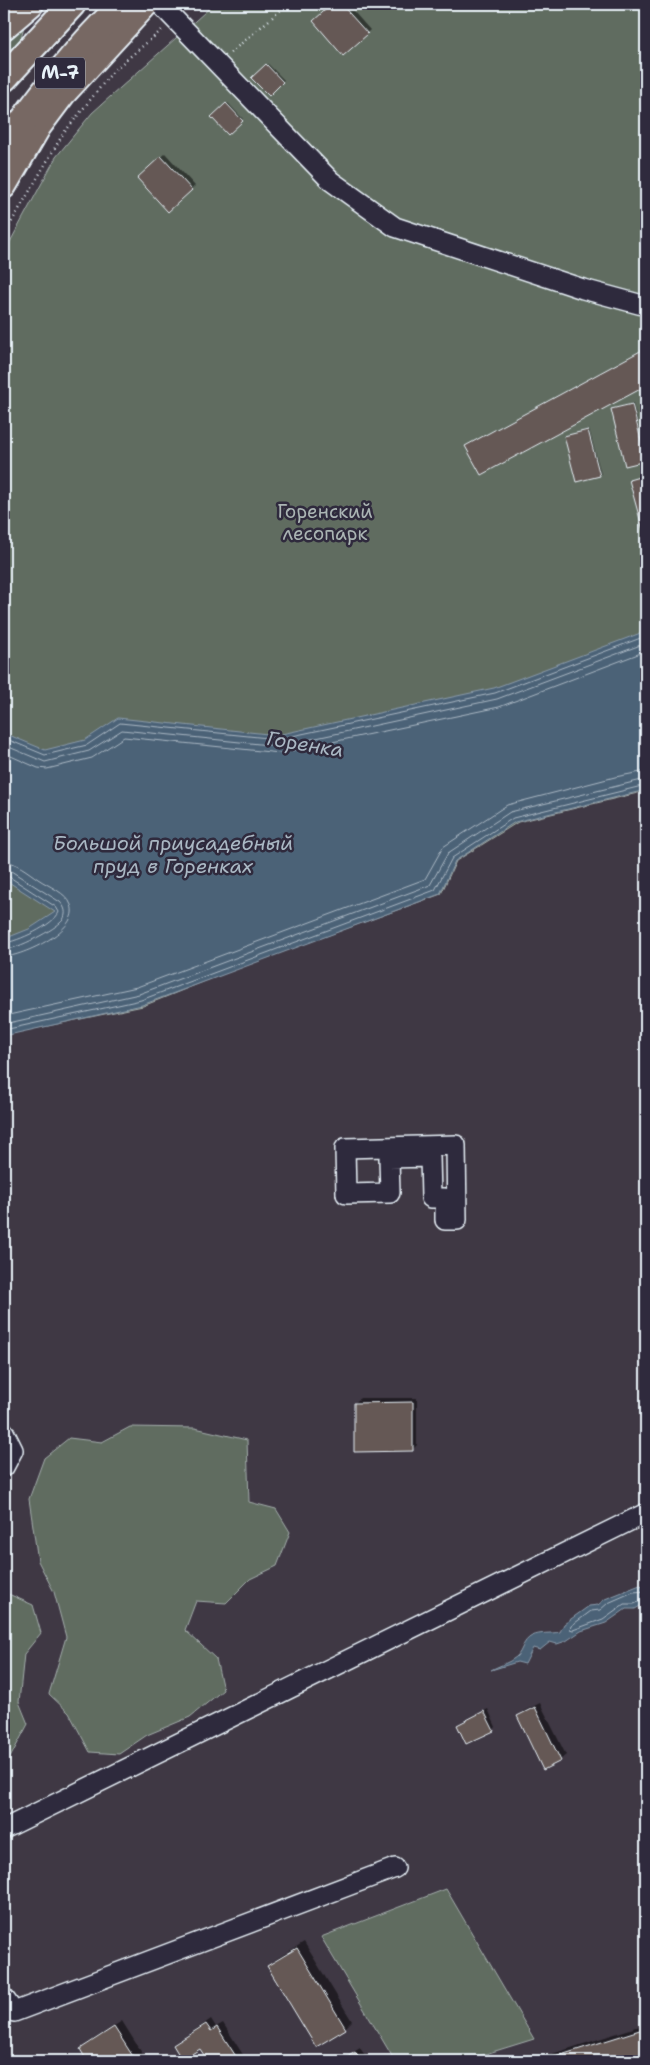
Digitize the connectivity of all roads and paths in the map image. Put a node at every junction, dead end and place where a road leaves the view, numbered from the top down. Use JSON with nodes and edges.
{"nodes":[{"id":1,"x":31,"y":4,"type":"edge"},
{"id":2,"x":72,"y":4,"type":"edge"},
{"id":3,"x":123,"y":4,"type":"edge"},
{"id":4,"x":146,"y":4,"type":"edge"},
{"id":5,"x":160,"y":4,"type":"edge"},
{"id":6,"x":288,"y":4,"type":"edge"},
{"id":7,"x":4,"y":27,"type":"edge"},
{"id":8,"x":165,"y":28,"type":"dead end"},
{"id":9,"x":218,"y":64,"type":"junction"},
{"id":10,"x":4,"y":78,"type":"edge"},
{"id":11,"x":4,"y":148,"type":"edge"},
{"id":12,"x":4,"y":186,"type":"edge"},
{"id":13,"x":4,"y":234,"type":"edge"},
{"id":14,"x":646,"y":306,"type":"edge"},
{"id":15,"x":345,"y":1148,"type":"joint"},
{"id":16,"x":4,"y":1432,"type":"edge"},
{"id":17,"x":4,"y":1467,"type":"edge"},
{"id":18,"x":646,"y":1513,"type":"edge"},
{"id":19,"x":4,"y":1829,"type":"edge"},
{"id":20,"x":395,"y":1868,"type":"dead end"},
{"id":21,"x":4,"y":1998,"type":"edge"}],
"edges":[{"from":1,"to":7,"type":"main road"},
{"from":2,"to":10,"type":"highway","number":"М-7"},
{"from":3,"to":11,"type":"highway","number":"М-7"},
{"from":4,"to":12,"type":"main road"},
{"from":5,"to":9,"type":"lane"},
{"from":6,"to":9,"type":"path"},
{"from":8,"to":13,"type":"path"},
{"from":9,"to":14,"type":"lane"},
{"from":15,"to":15,"type":"lane"},
{"from":16,"to":17,"type":"lane"},
{"from":18,"to":19,"type":"lane"},
{"from":20,"to":21,"type":"lane"}]}
